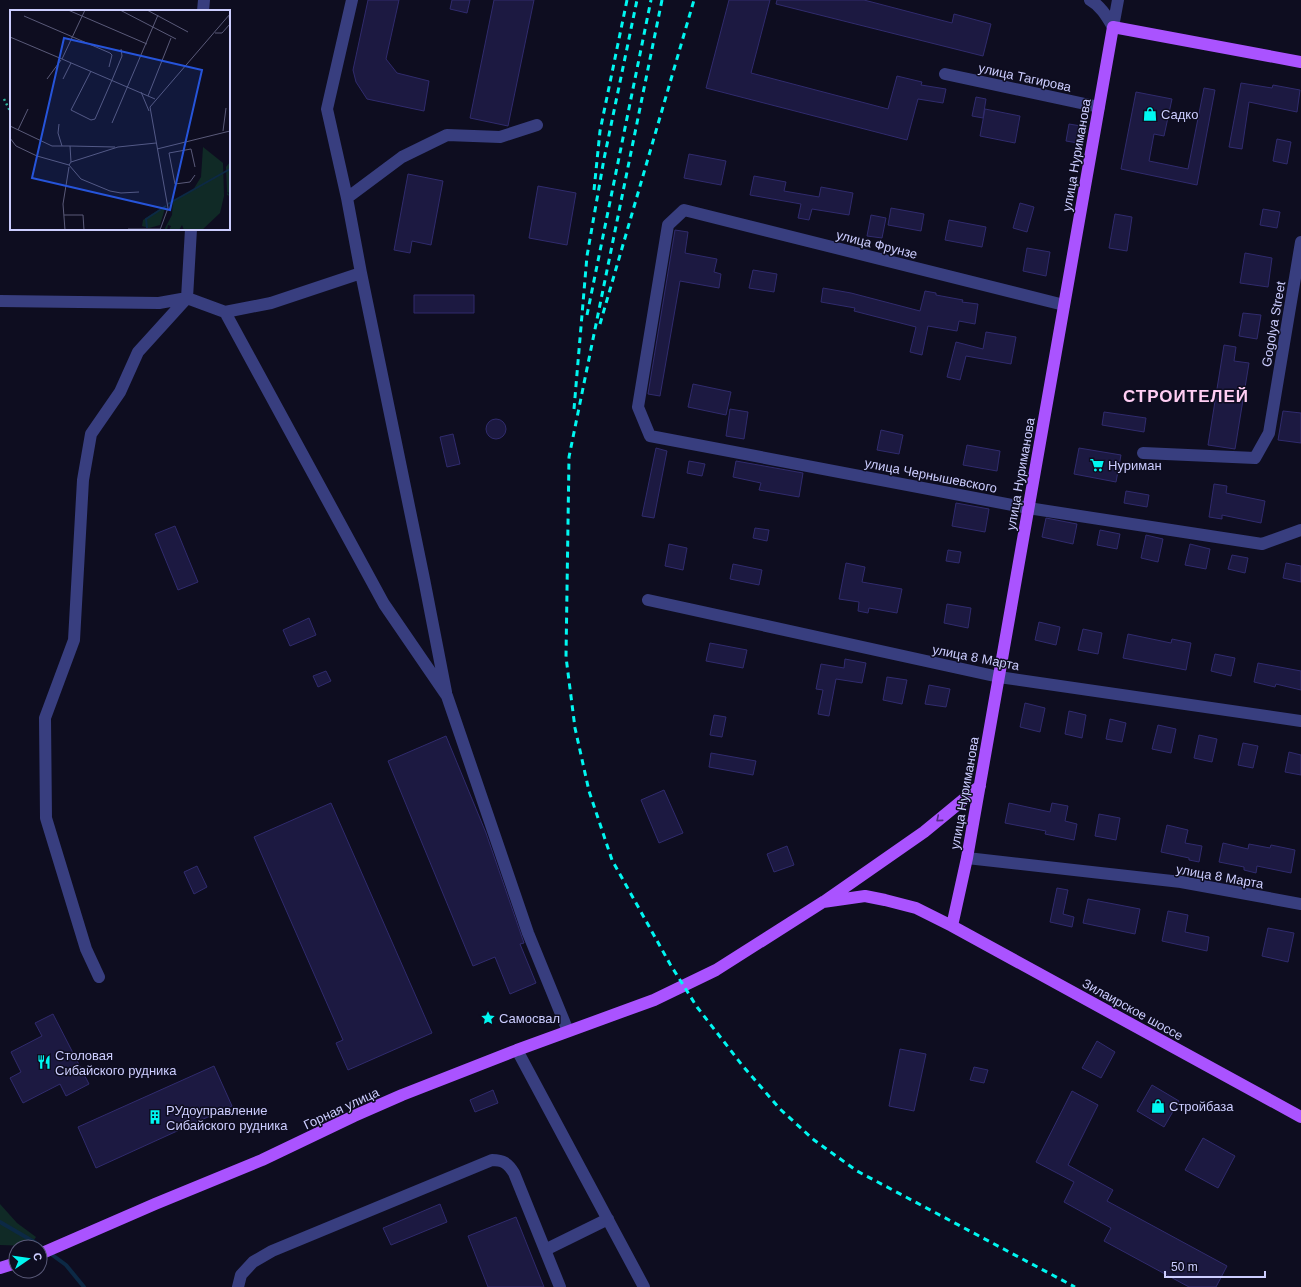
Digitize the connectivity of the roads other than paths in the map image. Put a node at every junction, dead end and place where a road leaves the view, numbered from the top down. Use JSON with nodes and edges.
{"nodes":[{"id":1,"x":204,"y":0,"type":"edge"},
{"id":2,"x":352,"y":0,"type":"edge"},
{"id":3,"x":1090,"y":0,"type":"edge"},
{"id":4,"x":1118,"y":0,"type":"edge"},
{"id":5,"x":203,"y":10,"type":"edge"},
{"id":6,"x":1113,"y":27,"type":"junction"},
{"id":7,"x":1301,"y":62,"type":"edge"},
{"id":8,"x":945,"y":74,"type":"dead end"},
{"id":9,"x":1099,"y":107,"type":"junction"},
{"id":10,"x":537,"y":126,"type":"dead end"},
{"id":11,"x":347,"y":198,"type":"junction"},
{"id":12,"x":191,"y":230,"type":"edge"},
{"id":13,"x":1301,"y":242,"type":"edge"},
{"id":14,"x":361,"y":273,"type":"junction"},
{"id":15,"x":187,"y":298,"type":"junction"},
{"id":16,"x":0,"y":301,"type":"edge"},
{"id":17,"x":1064,"y":306,"type":"junction"},
{"id":18,"x":225,"y":312,"type":"junction"},
{"id":19,"x":650,"y":436,"type":"joint"},
{"id":20,"x":1143,"y":453,"type":"dead end"},
{"id":21,"x":1028,"y":508,"type":"junction"},
{"id":22,"x":1301,"y":530,"type":"edge"},
{"id":23,"x":648,"y":600,"type":"dead end"},
{"id":24,"x":999,"y":677,"type":"junction"},
{"id":25,"x":447,"y":696,"type":"junction"},
{"id":26,"x":1301,"y":721,"type":"edge"},
{"id":27,"x":980,"y":786,"type":"junction"},
{"id":28,"x":967,"y":858,"type":"junction"},
{"id":29,"x":824,"y":902,"type":"junction"},
{"id":30,"x":1301,"y":904,"type":"edge"},
{"id":31,"x":952,"y":926,"type":"junction"},
{"id":32,"x":99,"y":977,"type":"dead end"},
{"id":33,"x":568,"y":1031,"type":"junction"},
{"id":34,"x":517,"y":1050,"type":"junction"},
{"id":35,"x":1301,"y":1117,"type":"edge"},
{"id":36,"x":608,"y":1219,"type":"junction"},
{"id":37,"x":545,"y":1250,"type":"junction"},
{"id":38,"x":48,"y":1251,"type":"edge"},
{"id":39,"x":238,"y":1287,"type":"edge"},
{"id":40,"x":560,"y":1287,"type":"edge"},
{"id":41,"x":644,"y":1287,"type":"edge"}],
"edges":[{"from":1,"to":5,"type":"street"},
{"from":2,"to":11,"type":"street"},
{"from":3,"to":6,"type":"street"},
{"from":4,"to":6,"type":"street","name":"улица Нуриманова"},
{"from":6,"to":7,"type":"main road"},
{"from":6,"to":9,"type":"main road","name":"улица Нуриманова"},
{"from":8,"to":9,"type":"street","name":"улица Тагирова"},
{"from":9,"to":17,"type":"main road","name":"улица Нуриманова"},
{"from":10,"to":11,"type":"street"},
{"from":11,"to":14,"type":"street"},
{"from":12,"to":15,"type":"street"},
{"from":13,"to":20,"type":"street","name":"Gogolya Street"},
{"from":14,"to":18,"type":"street"},
{"from":14,"to":25,"type":"street"},
{"from":15,"to":16,"type":"street"},
{"from":15,"to":18,"type":"street"},
{"from":15,"to":32,"type":"street"},
{"from":17,"to":19,"type":"street","name":"улица Фрунзе"},
{"from":17,"to":21,"type":"main road","name":"улица Нуриманова"},
{"from":18,"to":25,"type":"street"},
{"from":19,"to":21,"type":"street","name":"улица Чернышевского"},
{"from":21,"to":22,"type":"street","name":"улица Чернышевского"},
{"from":21,"to":24,"type":"main road","name":"улица Нуриманова"},
{"from":23,"to":24,"type":"street","name":"улица 8 Марта"},
{"from":24,"to":26,"type":"street","name":"улица 8 Марта"},
{"from":24,"to":27,"type":"main road","name":"улица Нуриманова"},
{"from":25,"to":33,"type":"street"},
{"from":27,"to":28,"type":"main road","name":"улица Нуриманова"},
{"from":27,"to":29,"type":"main road","name":"Горная улица","one_way":true},
{"from":28,"to":30,"type":"street","name":"улица 8 Марта"},
{"from":28,"to":31,"type":"main road","name":"улица Нуриманова"},
{"from":29,"to":31,"type":"main road","name":"Зилаирское шоссе"},
{"from":29,"to":33,"type":"main road","name":"Горная улица"},
{"from":31,"to":35,"type":"main road","name":"Зилаирское шоссе"},
{"from":33,"to":34,"type":"main road","name":"Горная улица"},
{"from":34,"to":36,"type":"street"},
{"from":34,"to":38,"type":"main road","name":"Горная улица"},
{"from":36,"to":37,"type":"street"},
{"from":36,"to":41,"type":"street"},
{"from":37,"to":39,"type":"street"},
{"from":37,"to":40,"type":"street"}]}
